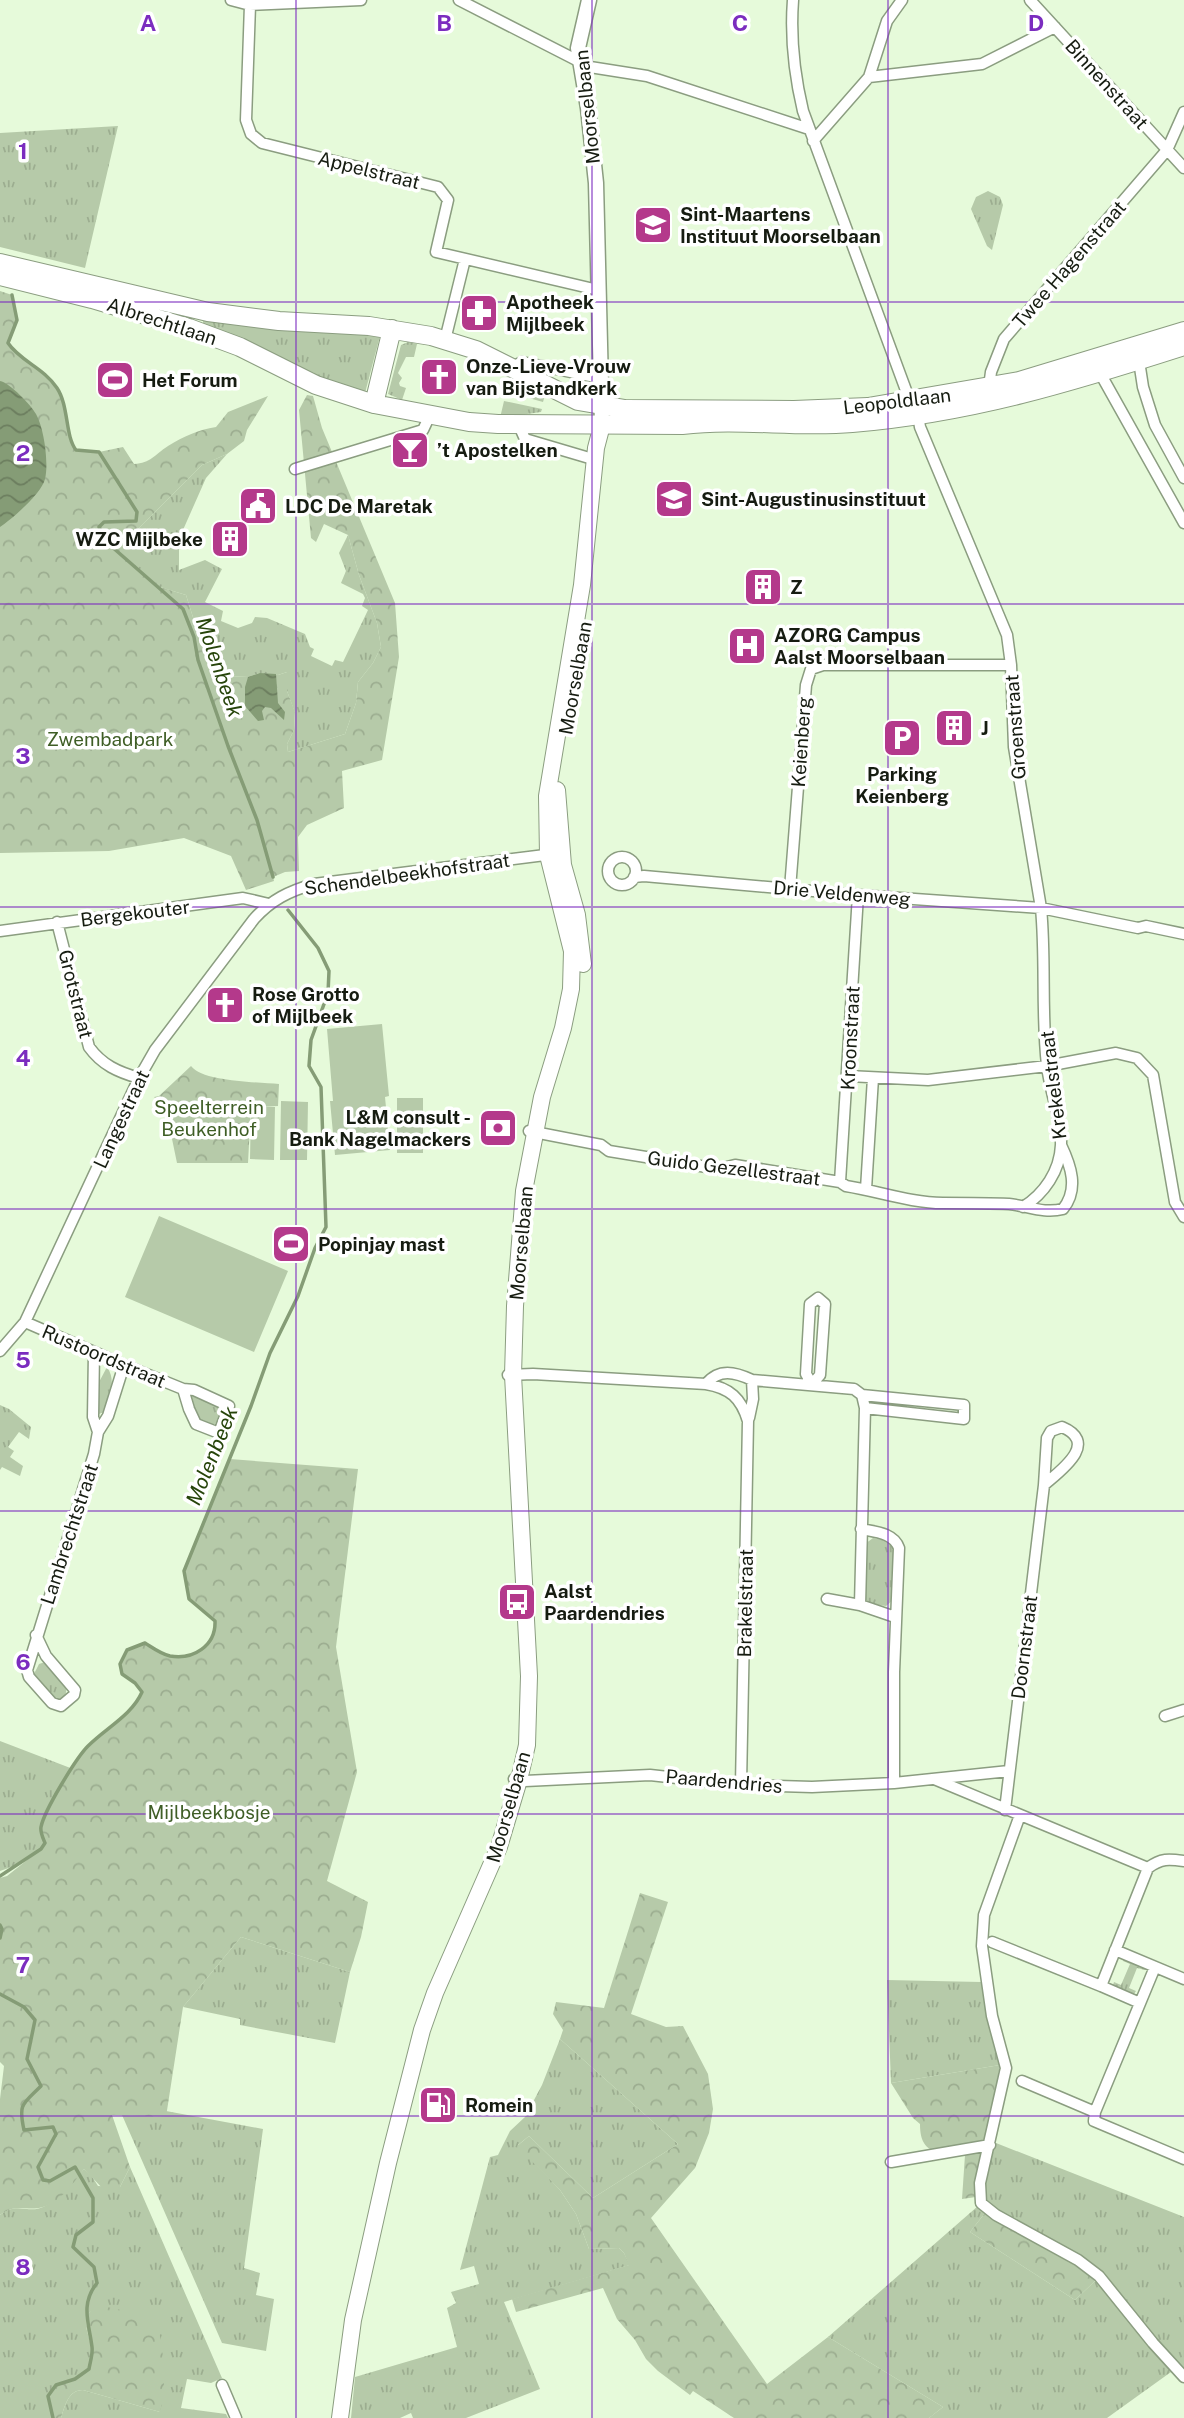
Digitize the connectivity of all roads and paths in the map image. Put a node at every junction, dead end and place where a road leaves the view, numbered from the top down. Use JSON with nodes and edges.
{"nodes":[{"id":1,"x":231,"y":0,"type":"edge"},
{"id":2,"x":361,"y":0,"type":"edge"},
{"id":3,"x":459,"y":0,"type":"edge"},
{"id":4,"x":589,"y":0,"type":"edge"},
{"id":5,"x":793,"y":0,"type":"edge"},
{"id":6,"x":902,"y":0,"type":"edge"},
{"id":7,"x":1030,"y":0,"type":"edge"},
{"id":8,"x":250,"y":5,"type":"junction"},
{"id":9,"x":1055,"y":27,"type":"junction"},
{"id":10,"x":580,"y":62,"type":"junction"},
{"id":11,"x":869,"y":77,"type":"junction"},
{"id":12,"x":1184,"y":112,"type":"edge"},
{"id":13,"x":809,"y":129,"type":"junction"},
{"id":14,"x":813,"y":141,"type":"junction"},
{"id":15,"x":1167,"y":150,"type":"junction"},
{"id":16,"x":1184,"y":167,"type":"edge"},
{"id":17,"x":465,"y":259,"type":"junction"},
{"id":18,"x":0,"y":263,"type":"edge"},
{"id":19,"x":0,"y":276,"type":"edge"},
{"id":20,"x":598,"y":290,"type":"junction"},
{"id":21,"x":392,"y":329,"type":"junction"},
{"id":22,"x":1184,"y":331,"type":"edge"},
{"id":23,"x":445,"y":340,"type":"junction"},
{"id":24,"x":1184,"y":346,"type":"edge"},
{"id":25,"x":1139,"y":361,"type":"junction"},
{"id":26,"x":511,"y":368,"type":"junction"},
{"id":27,"x":1100,"y":373,"type":"junction"},
{"id":28,"x":600,"y":378,"type":"junction"},
{"id":29,"x":990,"y":383,"type":"junction"},
{"id":30,"x":374,"y":404,"type":"junction"},
{"id":31,"x":601,"y":405,"type":"junction"},
{"id":32,"x":913,"y":407,"type":"junction"},
{"id":33,"x":430,"y":415,"type":"junction"},
{"id":34,"x":521,"y":424,"type":"junction"},
{"id":35,"x":601,"y":425,"type":"junction"},
{"id":36,"x":596,"y":460,"type":"junction"},
{"id":37,"x":295,"y":469,"type":"dead end"},
{"id":38,"x":1184,"y":478,"type":"edge"},
{"id":39,"x":1184,"y":523,"type":"edge"},
{"id":40,"x":1011,"y":665,"type":"junction"},
{"id":41,"x":555,"y":854,"type":"junction"},
{"id":42,"x":638,"y":874,"type":"dead end"},
{"id":43,"x":790,"y":890,"type":"junction"},
{"id":44,"x":858,"y":895,"type":"junction"},
{"id":45,"x":269,"y":904,"type":"junction"},
{"id":46,"x":1041,"y":908,"type":"junction"},
{"id":47,"x":57,"y":922,"type":"junction"},
{"id":48,"x":0,"y":931,"type":"edge"},
{"id":49,"x":1184,"y":934,"type":"edge"},
{"id":50,"x":1047,"y":1066,"type":"junction"},
{"id":51,"x":848,"y":1076,"type":"junction"},
{"id":52,"x":139,"y":1078,"type":"junction"},
{"id":53,"x":873,"y":1078,"type":"junction"},
{"id":54,"x":533,"y":1132,"type":"junction"},
{"id":55,"x":1061,"y":1145,"type":"junction"},
{"id":56,"x":840,"y":1182,"type":"junction"},
{"id":57,"x":866,"y":1189,"type":"junction"},
{"id":58,"x":1023,"y":1207,"type":"junction"},
{"id":59,"x":1184,"y":1220,"type":"edge"},
{"id":60,"x":1184,"y":1229,"type":"edge"},
{"id":61,"x":25,"y":1321,"type":"junction"},
{"id":62,"x":0,"y":1351,"type":"edge"},
{"id":63,"x":94,"y":1352,"type":"junction"},
{"id":64,"x":124,"y":1365,"type":"junction"},
{"id":65,"x":511,"y":1375,"type":"junction"},
{"id":66,"x":752,"y":1380,"type":"junction"},
{"id":67,"x":706,"y":1384,"type":"junction"},
{"id":68,"x":812,"y":1384,"type":"junction"},
{"id":69,"x":183,"y":1389,"type":"junction"},
{"id":70,"x":862,"y":1395,"type":"junction"},
{"id":71,"x":865,"y":1408,"type":"junction"},
{"id":72,"x":748,"y":1421,"type":"junction"},
{"id":73,"x":98,"y":1432,"type":"junction"},
{"id":74,"x":1044,"y":1485,"type":"junction"},
{"id":75,"x":861,"y":1529,"type":"junction"},
{"id":76,"x":827,"y":1599,"type":"dead end"},
{"id":77,"x":860,"y":1605,"type":"junction"},
{"id":78,"x":895,"y":1617,"type":"junction"},
{"id":79,"x":36,"y":1635,"type":"junction"},
{"id":80,"x":1184,"y":1710,"type":"edge"},
{"id":81,"x":1165,"y":1716,"type":"dead end"},
{"id":82,"x":1009,"y":1771,"type":"junction"},
{"id":83,"x":934,"y":1779,"type":"junction"},
{"id":84,"x":517,"y":1780,"type":"junction"},
{"id":85,"x":894,"y":1783,"type":"junction"},
{"id":86,"x":741,"y":1785,"type":"junction"},
{"id":87,"x":1005,"y":1810,"type":"junction"},
{"id":88,"x":1020,"y":1815,"type":"junction"},
{"id":89,"x":1184,"y":1861,"type":"edge"},
{"id":90,"x":1148,"y":1868,"type":"junction"},
{"id":91,"x":992,"y":1942,"type":"dead end"},
{"id":92,"x":1115,"y":1950,"type":"junction"},
{"id":93,"x":1155,"y":1967,"type":"junction"},
{"id":94,"x":1184,"y":1979,"type":"edge"},
{"id":95,"x":1101,"y":1986,"type":"junction"},
{"id":96,"x":1140,"y":2003,"type":"junction"},
{"id":97,"x":1022,"y":2081,"type":"dead end"},
{"id":98,"x":1095,"y":2112,"type":"junction"},
{"id":99,"x":989,"y":2144,"type":"junction"},
{"id":100,"x":1184,"y":2159,"type":"edge"},
{"id":101,"x":891,"y":2162,"type":"dead end"},
{"id":102,"x":1184,"y":2377,"type":"edge"},
{"id":103,"x":222,"y":2385,"type":"dead end"},
{"id":104,"x":236,"y":2418,"type":"edge"},
{"id":105,"x":340,"y":2418,"type":"edge"}],
"edges":[{"from":1,"to":8,"type":"street"},
{"from":2,"to":8,"type":"street"},
{"from":3,"to":10,"type":"street"},
{"from":4,"to":10,"type":"street","name":"Moorselbaan"},
{"from":5,"to":13,"type":"street","name":"Groenstraat"},
{"from":6,"to":11,"type":"street"},
{"from":7,"to":9,"type":"street","name":"Binnenstraat"},
{"from":8,"to":17,"type":"street","name":"Appelstraat"},
{"from":9,"to":11,"type":"street"},
{"from":9,"to":15,"type":"street","name":"Binnenstraat"},
{"from":10,"to":13,"type":"street"},
{"from":10,"to":20,"type":"street","name":"Moorselbaan"},
{"from":11,"to":14,"type":"street"},
{"from":12,"to":15,"type":"street","name":"Twee Hagenstraat"},
{"from":13,"to":14,"type":"street","name":"Groenstraat"},
{"from":14,"to":32,"type":"street","name":"Groenstraat"},
{"from":15,"to":16,"type":"street","name":"Binnenstraat"},
{"from":15,"to":29,"type":"street","name":"Twee Hagenstraat"},
{"from":17,"to":20,"type":"street","name":"Appelstraat"},
{"from":17,"to":23,"type":"street"},
{"from":18,"to":21,"type":"main road","name":"Albrechtlaan"},
{"from":19,"to":30,"type":"main road","name":"Albrechtlaan"},
{"from":20,"to":28,"type":"street","name":"Moorselbaan"},
{"from":21,"to":23,"type":"main road","name":"Albrechtlaan"},
{"from":21,"to":30,"type":"main road"},
{"from":22,"to":29,"type":"main road","name":"Leopoldlaan"},
{"from":23,"to":26,"type":"main road","name":"Leopoldlaan"},
{"from":24,"to":25,"type":"main road","name":"Leopoldlaan"},
{"from":25,"to":27,"type":"main road","name":"Leopoldlaan"},
{"from":25,"to":38,"type":"street"},
{"from":26,"to":28,"type":"street"},
{"from":26,"to":31,"type":"main road","name":"Leopoldlaan"},
{"from":27,"to":32,"type":"main road","name":"Leopoldlaan"},
{"from":27,"to":39,"type":"street"},
{"from":28,"to":31,"type":"street","name":"Moorselbaan"},
{"from":29,"to":32,"type":"main road","name":"Leopoldlaan"},
{"from":30,"to":33,"type":"main road","name":"Albrechtlaan"},
{"from":31,"to":32,"type":"main road","name":"Leopoldlaan"},
{"from":31,"to":35,"type":"street","name":"Moorselbaan"},
{"from":32,"to":35,"type":"main road","name":"Leopoldlaan"},
{"from":32,"to":40,"type":"street","name":"Groenstraat"},
{"from":33,"to":34,"type":"main road","name":"Leopoldlaan"},
{"from":33,"to":37,"type":"street"},
{"from":34,"to":35,"type":"main road","name":"Leopoldlaan"},
{"from":34,"to":36,"type":"street"},
{"from":35,"to":36,"type":"main road","name":"Moorselbaan"},
{"from":35,"to":41,"type":"main road","name":"Moorselbaan"},
{"from":36,"to":41,"type":"main road","name":"Moorselbaan"},
{"from":40,"to":43,"type":"street","name":"Keienberg"},
{"from":40,"to":46,"type":"street","name":"Groenstraat"},
{"from":41,"to":45,"type":"street","name":"Schendelbeekhofstraat"},
{"from":41,"to":54,"type":"main road","name":"Moorselbaan"},
{"from":42,"to":43,"type":"street","name":"Drie Veldenweg"},
{"from":43,"to":44,"type":"street","name":"Drie Veldenweg"},
{"from":44,"to":46,"type":"street","name":"Drie Veldenweg"},
{"from":44,"to":51,"type":"street","name":"Kroonstraat"},
{"from":45,"to":47,"type":"street","name":"Bergekouter"},
{"from":45,"to":52,"type":"street","name":"Langestraat"},
{"from":46,"to":49,"type":"street"},
{"from":46,"to":50,"type":"street","name":"Krekelstraat"},
{"from":47,"to":48,"type":"street","name":"Bergekouter"},
{"from":47,"to":52,"type":"street","name":"Grotstraat"},
{"from":50,"to":53,"type":"street"},
{"from":50,"to":55,"type":"street","name":"Krekelstraat"},
{"from":50,"to":59,"type":"street"},
{"from":51,"to":53,"type":"street"},
{"from":51,"to":56,"type":"street","name":"Kroonstraat"},
{"from":52,"to":61,"type":"street","name":"Langestraat"},
{"from":53,"to":57,"type":"street","name":"Kroonstraat"},
{"from":54,"to":56,"type":"street","name":"Guido Gezellestraat"},
{"from":54,"to":65,"type":"main road","name":"Moorselbaan"},
{"from":55,"to":58,"type":"street","name":"Krekelstraat"},
{"from":55,"to":58,"type":"street","name":"Guido Gezellestraat"},
{"from":56,"to":57,"type":"street","name":"Guido Gezellestraat"},
{"from":57,"to":58,"type":"street","name":"Guido Gezellestraat"},
{"from":59,"to":60,"type":"street"},
{"from":61,"to":62,"type":"street","name":"Langestraat"},
{"from":61,"to":63,"type":"street","name":"Rustoordstraat"},
{"from":63,"to":64,"type":"street","name":"Rustoordstraat"},
{"from":63,"to":73,"type":"street","name":"Lambrechtstraat"},
{"from":64,"to":69,"type":"street","name":"Rustoordstraat"},
{"from":64,"to":73,"type":"street","name":"Lambrechtstraat"},
{"from":65,"to":67,"type":"street"},
{"from":65,"to":84,"type":"main road","name":"Moorselbaan"},
{"from":66,"to":67,"type":"street"},
{"from":66,"to":68,"type":"street"},
{"from":66,"to":72,"type":"street","name":"Brakelstraat"},
{"from":67,"to":72,"type":"street"},
{"from":68,"to":68,"type":"street"},
{"from":68,"to":70,"type":"street"},
{"from":69,"to":69,"type":"street","name":"Rustoordstraat"},
{"from":70,"to":71,"type":"street"},
{"from":70,"to":71,"type":"street"},
{"from":71,"to":75,"type":"street"},
{"from":72,"to":86,"type":"street","name":"Brakelstraat"},
{"from":73,"to":79,"type":"street","name":"Lambrechtstraat"},
{"from":74,"to":74,"type":"street","name":"Doornstraat"},
{"from":74,"to":82,"type":"street","name":"Doornstraat"},
{"from":75,"to":77,"type":"street"},
{"from":75,"to":78,"type":"street"},
{"from":76,"to":77,"type":"street"},
{"from":77,"to":78,"type":"street"},
{"from":78,"to":85,"type":"street"},
{"from":79,"to":79,"type":"street","name":"Lambrechtstraat"},
{"from":80,"to":81,"type":"street"},
{"from":82,"to":83,"type":"street","name":"Paardendries"},
{"from":82,"to":87,"type":"street","name":"Doornstraat"},
{"from":83,"to":85,"type":"street","name":"Paardendries"},
{"from":83,"to":87,"type":"street","name":"Paardendries"},
{"from":84,"to":86,"type":"street","name":"Paardendries"},
{"from":84,"to":105,"type":"main road","name":"Moorselbaan"},
{"from":85,"to":86,"type":"street","name":"Paardendries"},
{"from":87,"to":88,"type":"street","name":"Paardendries"},
{"from":88,"to":90,"type":"street","name":"Paardendries"},
{"from":88,"to":99,"type":"street"},
{"from":89,"to":90,"type":"street"},
{"from":90,"to":92,"type":"street"},
{"from":91,"to":95,"type":"street"},
{"from":92,"to":93,"type":"street"},
{"from":92,"to":95,"type":"street"},
{"from":93,"to":94,"type":"street"},
{"from":93,"to":96,"type":"street"},
{"from":95,"to":96,"type":"street"},
{"from":96,"to":98,"type":"street"},
{"from":97,"to":98,"type":"street"},
{"from":98,"to":100,"type":"street"},
{"from":99,"to":101,"type":"street"},
{"from":99,"to":102,"type":"street"},
{"from":103,"to":104,"type":"street"}]}
